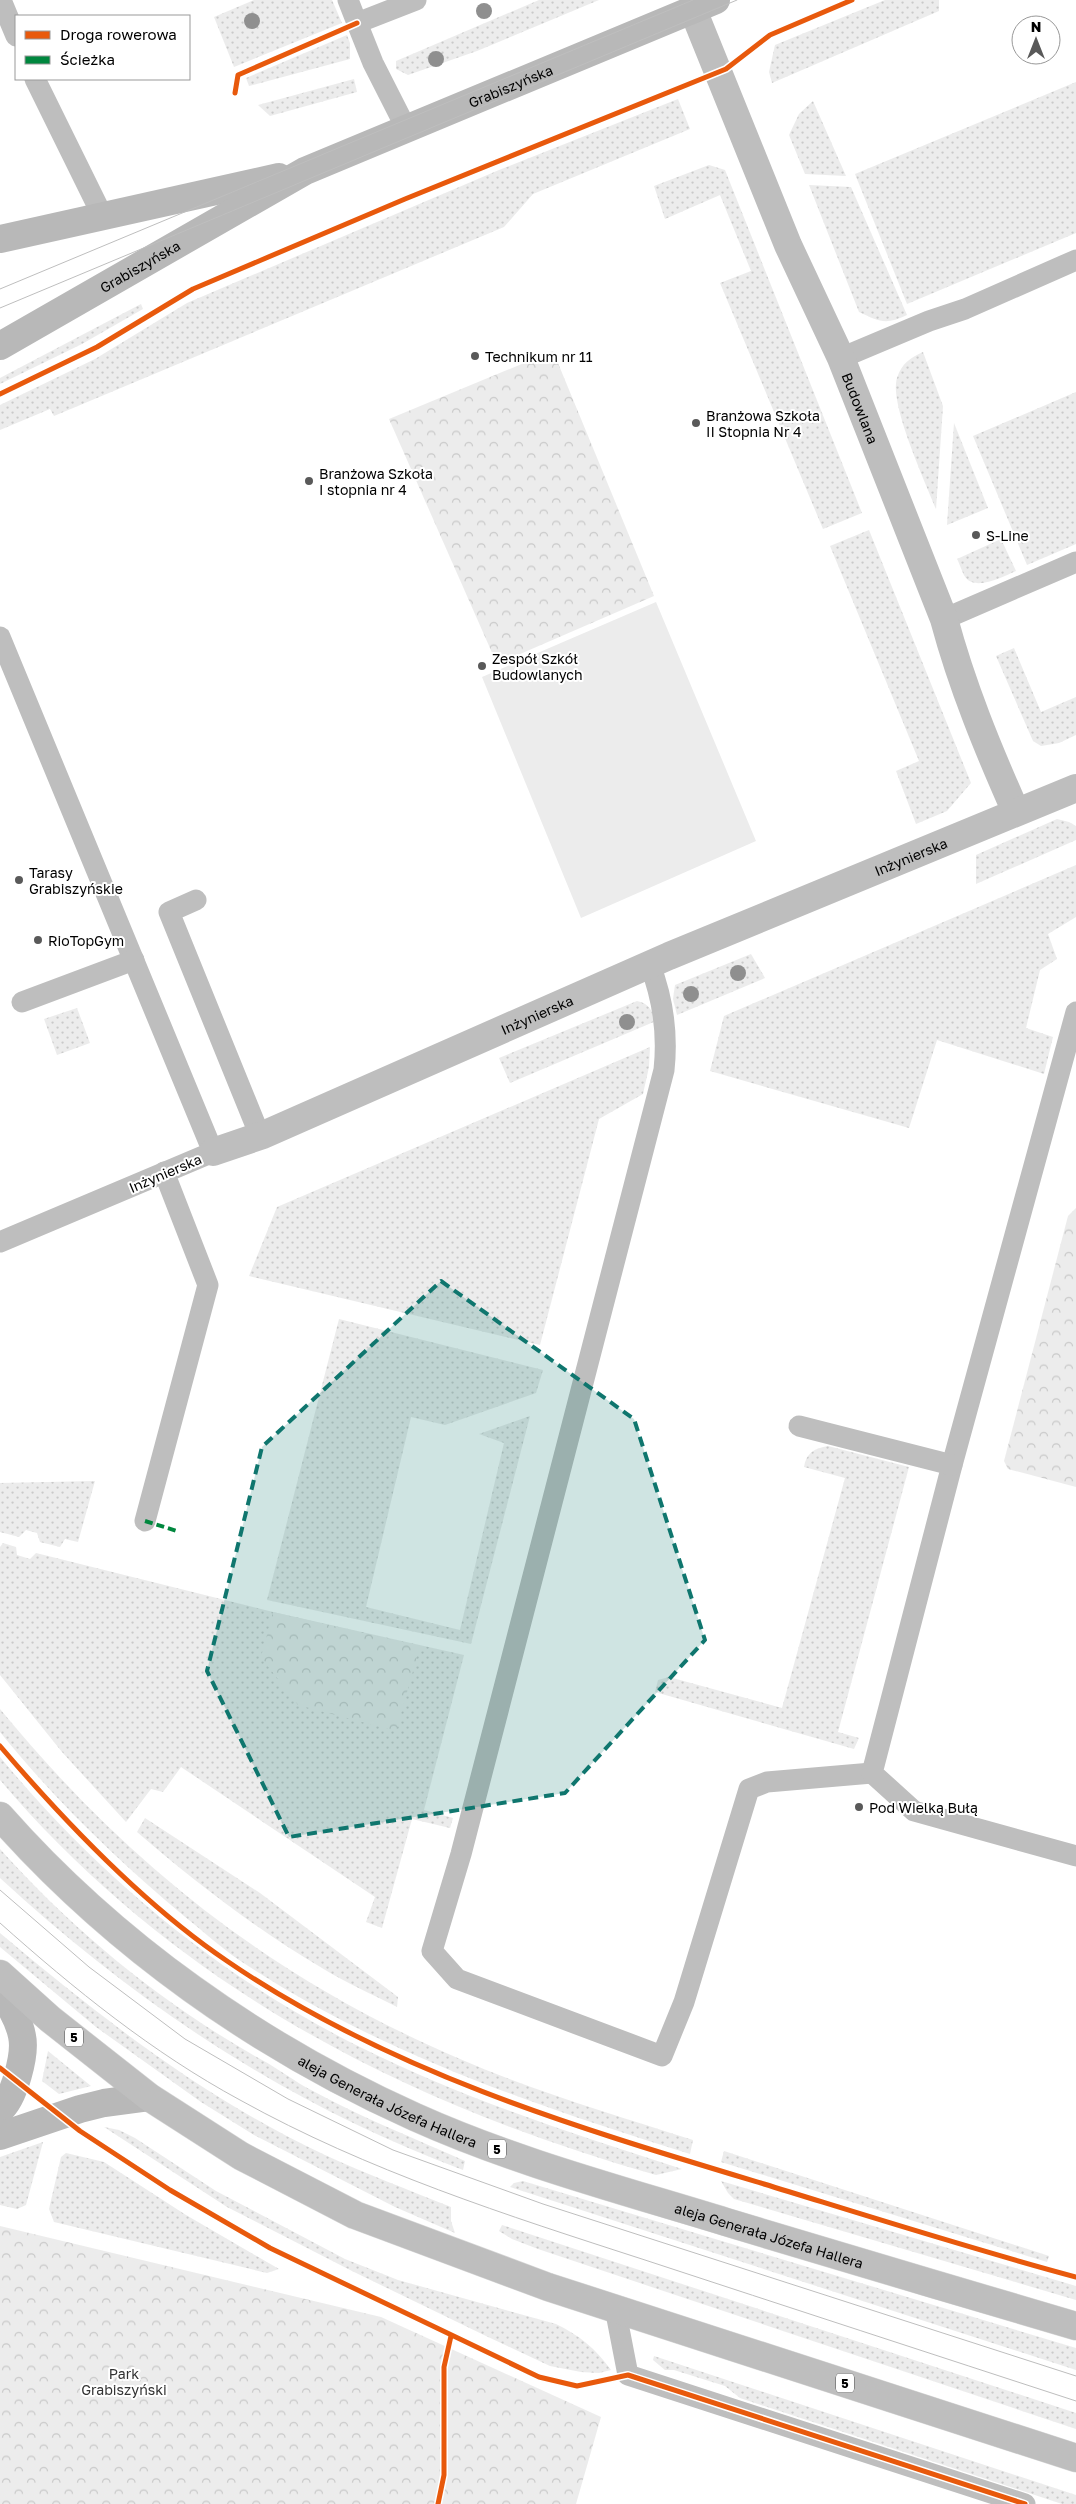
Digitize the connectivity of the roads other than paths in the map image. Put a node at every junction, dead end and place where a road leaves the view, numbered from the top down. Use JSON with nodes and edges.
{"nodes":[{"id":1,"x":1,"y":0,"type":"edge"},
{"id":2,"x":348,"y":0,"type":"edge"},
{"id":3,"x":416,"y":0,"type":"edge"},
{"id":4,"x":705,"y":5,"type":"edge"},
{"id":5,"x":357,"y":23,"type":"junction"},
{"id":6,"x":15,"y":34,"type":"edge"},
{"id":7,"x":35,"y":80,"type":"edge"},
{"id":8,"x":406,"y":128,"type":"junction"},
{"id":9,"x":305,"y":171,"type":"junction"},
{"id":10,"x":103,"y":217,"type":"junction"},
{"id":11,"x":0,"y":239,"type":"edge"},
{"id":12,"x":1076,"y":260,"type":"edge"},
{"id":13,"x":0,"y":346,"type":"edge"},
{"id":14,"x":842,"y":358,"type":"junction"},
{"id":15,"x":1076,"y":562,"type":"edge"},
{"id":16,"x":944,"y":619,"type":"junction"},
{"id":17,"x":0,"y":637,"type":"edge"},
{"id":18,"x":1076,"y":788,"type":"edge"},
{"id":19,"x":1016,"y":812,"type":"junction"},
{"id":20,"x":196,"y":900,"type":"dead end"},
{"id":21,"x":134,"y":960,"type":"junction"},
{"id":22,"x":650,"y":965,"type":"junction"},
{"id":23,"x":22,"y":1002,"type":"dead end"},
{"id":24,"x":1076,"y":1012,"type":"edge"},
{"id":25,"x":260,"y":1136,"type":"junction"},
{"id":26,"x":213,"y":1152,"type":"junction"},
{"id":27,"x":164,"y":1172,"type":"junction"},
{"id":28,"x":0,"y":1242,"type":"edge"},
{"id":29,"x":799,"y":1426,"type":"dead end"},
{"id":30,"x":952,"y":1465,"type":"junction"},
{"id":31,"x":145,"y":1521,"type":"dead end"},
{"id":32,"x":872,"y":1773,"type":"junction"},
{"id":33,"x":0,"y":1816,"type":"edge"},
{"id":34,"x":1076,"y":1856,"type":"edge"},
{"id":35,"x":0,"y":1974,"type":"edge"},
{"id":36,"x":0,"y":1991,"type":"edge"},
{"id":37,"x":149,"y":2097,"type":"junction"},
{"id":38,"x":0,"y":2110,"type":"edge"},
{"id":39,"x":0,"y":2136,"type":"edge"},
{"id":40,"x":614,"y":2308,"type":"junction"},
{"id":41,"x":1076,"y":2326,"type":"edge"},
{"id":42,"x":1076,"y":2458,"type":"edge"},
{"id":43,"x":1025,"y":2504,"type":"edge"}],
"edges":[{"from":1,"to":6,"type":"lane"},
{"from":2,"to":5,"type":"lane"},
{"from":3,"to":5,"type":"lane"},
{"from":4,"to":8,"type":"main road","name":"Grabiszyńska"},
{"from":4,"to":14,"type":"main road","name":"Budowlana"},
{"from":5,"to":8,"type":"lane"},
{"from":7,"to":10,"type":"lane"},
{"from":8,"to":9,"type":"main road","name":"Grabiszyńska"},
{"from":9,"to":10,"type":"main road","name":"Grabiszyńska"},
{"from":9,"to":13,"type":"main road","name":"Grabiszyńska"},
{"from":10,"to":11,"type":"main road","name":"Grabiszyńska"},
{"from":12,"to":14,"type":"lane"},
{"from":14,"to":16,"type":"main road","name":"Budowlana"},
{"from":15,"to":16,"type":"lane"},
{"from":16,"to":19,"type":"main road","name":"Budowlana"},
{"from":17,"to":21,"type":"lane"},
{"from":18,"to":19,"type":"main road","name":"Inżynierska"},
{"from":19,"to":22,"type":"main road","name":"Inżynierska"},
{"from":20,"to":25,"type":"lane"},
{"from":21,"to":23,"type":"lane"},
{"from":21,"to":26,"type":"lane"},
{"from":22,"to":25,"type":"main road","name":"Inżynierska"},
{"from":22,"to":32,"type":"lane"},
{"from":24,"to":30,"type":"lane"},
{"from":25,"to":26,"type":"main road","name":"Inżynierska"},
{"from":26,"to":27,"type":"lane","name":"Inżynierska"},
{"from":27,"to":28,"type":"lane","name":"Inżynierska"},
{"from":27,"to":31,"type":"lane"},
{"from":29,"to":30,"type":"lane"},
{"from":30,"to":32,"type":"lane"},
{"from":32,"to":34,"type":"lane"},
{"from":33,"to":41,"type":"main road","name":"aleja Generała Józefa Hallera","number":"5"},
{"from":35,"to":37,"type":"main road","number":"5"},
{"from":36,"to":38,"type":"main road"},
{"from":37,"to":39,"type":"main road"},
{"from":37,"to":40,"type":"main road","number":"5"},
{"from":40,"to":42,"type":"main road","number":"5"},
{"from":40,"to":43,"type":"lane"}]}
